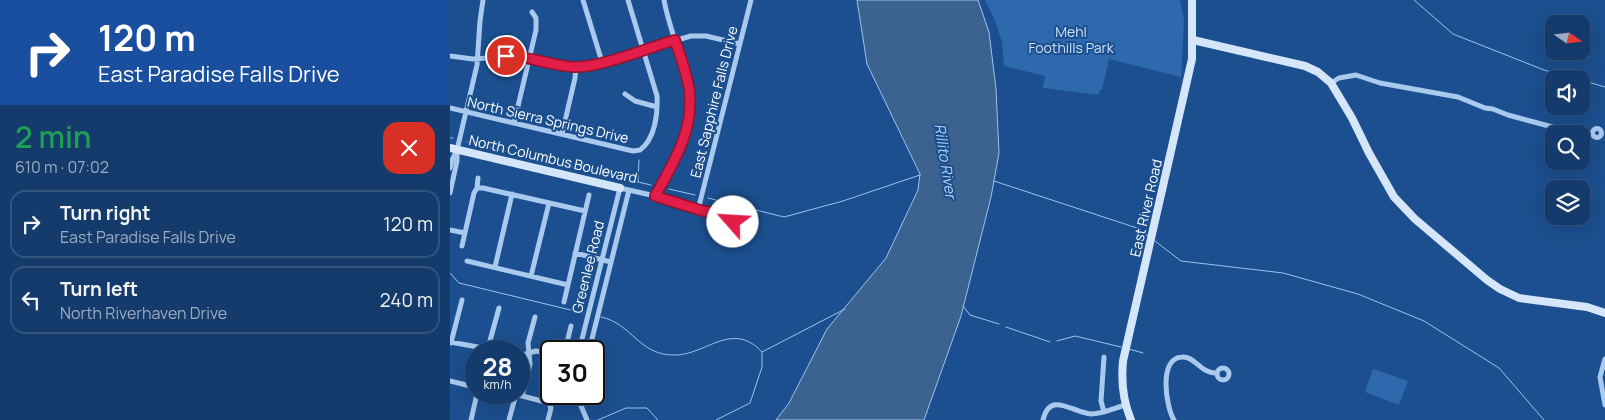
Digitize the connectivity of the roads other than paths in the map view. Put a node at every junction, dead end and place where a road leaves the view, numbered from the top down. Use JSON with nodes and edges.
{"nodes":[{"id":1,"x":484,"y":0,"type":"edge"},
{"id":2,"x":582,"y":0,"type":"edge"},
{"id":3,"x":628,"y":0,"type":"edge"},
{"id":4,"x":664,"y":0,"type":"edge"},
{"id":5,"x":751,"y":0,"type":"edge"},
{"id":6,"x":1192,"y":0,"type":"edge"},
{"id":7,"x":532,"y":12,"type":"dead end"},
{"id":8,"x":675,"y":40,"type":"junction"},
{"id":9,"x":1193,"y":40,"type":"junction"},
{"id":10,"x":740,"y":44,"type":"junction"},
{"id":11,"x":643,"y":49,"type":"junction"},
{"id":12,"x":450,"y":56,"type":"edge"},
{"id":13,"x":529,"y":58,"type":"junction"},
{"id":14,"x":478,"y":59,"type":"junction"},
{"id":15,"x":602,"y":62,"type":"junction"},
{"id":16,"x":576,"y":67,"type":"junction"},
{"id":17,"x":1331,"y":83,"type":"junction"},
{"id":18,"x":625,"y":94,"type":"dead end"},
{"id":19,"x":657,"y":106,"type":"junction"},
{"id":20,"x":450,"y":108,"type":"edge"},
{"id":21,"x":466,"y":112,"type":"junction"},
{"id":22,"x":514,"y":123,"type":"junction"},
{"id":23,"x":1592,"y":132,"type":"dead end"},
{"id":24,"x":562,"y":134,"type":"junction"},
{"id":25,"x":454,"y":149,"type":"edge"},
{"id":26,"x":450,"y":168,"type":"edge"},
{"id":27,"x":478,"y":178,"type":"dead end"},
{"id":28,"x":477,"y":188,"type":"junction"},
{"id":29,"x":620,"y":188,"type":"junction"},
{"id":30,"x":629,"y":190,"type":"junction"},
{"id":31,"x":450,"y":193,"type":"edge"},
{"id":32,"x":512,"y":194,"type":"junction"},
{"id":33,"x":589,"y":195,"type":"dead end"},
{"id":34,"x":655,"y":196,"type":"junction"},
{"id":35,"x":549,"y":203,"type":"junction"},
{"id":36,"x":698,"y":210,"type":"junction"},
{"id":37,"x":585,"y":212,"type":"junction"},
{"id":38,"x":708,"y":212,"type":"junction"},
{"id":39,"x":450,"y":230,"type":"edge"},
{"id":40,"x":465,"y":233,"type":"junction"},
{"id":41,"x":462,"y":246,"type":"dead end"},
{"id":42,"x":575,"y":253,"type":"junction"},
{"id":43,"x":602,"y":259,"type":"junction"},
{"id":44,"x":468,"y":261,"type":"dead end"},
{"id":45,"x":611,"y":262,"type":"junction"},
{"id":46,"x":495,"y":268,"type":"junction"},
{"id":47,"x":532,"y":276,"type":"junction"},
{"id":48,"x":568,"y":285,"type":"junction"},
{"id":49,"x":462,"y":300,"type":"dead end"},
{"id":50,"x":564,"y":302,"type":"dead end"},
{"id":51,"x":499,"y":308,"type":"dead end"},
{"id":52,"x":1605,"y":313,"type":"edge"},
{"id":53,"x":535,"y":317,"type":"dead end"},
{"id":54,"x":571,"y":326,"type":"dead end"},
{"id":55,"x":490,"y":340,"type":"edge"},
{"id":56,"x":529,"y":340,"type":"edge"},
{"id":57,"x":568,"y":340,"type":"edge"},
{"id":58,"x":582,"y":340,"type":"edge"},
{"id":59,"x":592,"y":340,"type":"edge"},
{"id":60,"x":451,"y":342,"type":"edge"},
{"id":61,"x":465,"y":346,"type":"edge"},
{"id":62,"x":540,"y":352,"type":"edge"},
{"id":63,"x":530,"y":353,"type":"edge"},
{"id":64,"x":1104,"y":357,"type":"dead end"},
{"id":65,"x":1605,"y":359,"type":"edge"},
{"id":66,"x":1217,"y":373,"type":"dead end"},
{"id":67,"x":450,"y":381,"type":"edge"},
{"id":68,"x":465,"y":384,"type":"edge"},
{"id":69,"x":474,"y":405,"type":"edge"},
{"id":70,"x":512,"y":405,"type":"edge"},
{"id":71,"x":551,"y":405,"type":"edge"},
{"id":72,"x":581,"y":405,"type":"edge"},
{"id":73,"x":1125,"y":405,"type":"junction"},
{"id":74,"x":1605,"y":405,"type":"edge"},
{"id":75,"x":1104,"y":412,"type":"junction"},
{"id":76,"x":471,"y":420,"type":"edge"},
{"id":77,"x":509,"y":420,"type":"edge"},
{"id":78,"x":548,"y":420,"type":"edge"},
{"id":79,"x":588,"y":420,"type":"edge"},
{"id":80,"x":1043,"y":420,"type":"edge"},
{"id":81,"x":1131,"y":420,"type":"edge"},
{"id":82,"x":1174,"y":420,"type":"edge"}],
"edges":[{"from":1,"to":14,"type":"street"},
{"from":2,"to":15,"type":"street"},
{"from":3,"to":11,"type":"street"},
{"from":4,"to":8,"type":"street"},
{"from":5,"to":10,"type":"street","name":"East Sapphire Falls Drive"},
{"from":6,"to":9,"type":"street","name":"East River Road"},
{"from":7,"to":13,"type":"street"},
{"from":8,"to":10,"type":"street"},
{"from":8,"to":11,"type":"street"},
{"from":8,"to":34,"type":"street"},
{"from":9,"to":17,"type":"street"},
{"from":9,"to":73,"type":"street","name":"East River Road"},
{"from":10,"to":36,"type":"street","name":"East Sapphire Falls Drive"},
{"from":11,"to":15,"type":"street"},
{"from":11,"to":19,"type":"street"},
{"from":12,"to":14,"type":"street"},
{"from":13,"to":14,"type":"street"},
{"from":13,"to":16,"type":"street"},
{"from":13,"to":22,"type":"street"},
{"from":14,"to":21,"type":"street"},
{"from":15,"to":16,"type":"street"},
{"from":16,"to":24,"type":"street"},
{"from":17,"to":23,"type":"street"},
{"from":17,"to":52,"type":"street"},
{"from":18,"to":19,"type":"street"},
{"from":19,"to":24,"type":"street","name":"North Sierra Springs Drive"},
{"from":20,"to":21,"type":"street","name":"North Sierra Springs Drive"},
{"from":21,"to":22,"type":"street","name":"North Sierra Springs Drive"},
{"from":21,"to":25,"type":"street"},
{"from":22,"to":24,"type":"street","name":"North Sierra Springs Drive"},
{"from":25,"to":26,"type":"street"},
{"from":25,"to":29,"type":"street","name":"North Columbus Boulevard"},
{"from":25,"to":31,"type":"street"},
{"from":27,"to":28,"type":"street"},
{"from":28,"to":32,"type":"street"},
{"from":28,"to":40,"type":"street"},
{"from":29,"to":30,"type":"street","name":"North Columbus Boulevard"},
{"from":29,"to":43,"type":"street","name":"Greenlee Road"},
{"from":30,"to":34,"type":"street","name":"North Columbus Boulevard"},
{"from":30,"to":45,"type":"street","name":"Greenlee Road"},
{"from":32,"to":35,"type":"street"},
{"from":32,"to":46,"type":"street"},
{"from":33,"to":37,"type":"street"},
{"from":34,"to":36,"type":"street","name":"North Columbus Boulevard"},
{"from":35,"to":37,"type":"street"},
{"from":35,"to":47,"type":"street"},
{"from":36,"to":38,"type":"street","name":"North Columbus Boulevard"},
{"from":37,"to":42,"type":"street"},
{"from":38,"to":38,"type":"street","name":"North Columbus Boulevard"},
{"from":39,"to":40,"type":"street"},
{"from":40,"to":41,"type":"street"},
{"from":42,"to":43,"type":"street"},
{"from":42,"to":48,"type":"street"},
{"from":43,"to":45,"type":"street"},
{"from":43,"to":58,"type":"street","name":"Greenlee Road"},
{"from":44,"to":46,"type":"street"},
{"from":45,"to":59,"type":"street","name":"Greenlee Road"},
{"from":46,"to":47,"type":"street"},
{"from":47,"to":48,"type":"street"},
{"from":48,"to":50,"type":"street"},
{"from":49,"to":60,"type":"street"},
{"from":51,"to":55,"type":"street"},
{"from":53,"to":56,"type":"street"},
{"from":54,"to":57,"type":"street"},
{"from":60,"to":61,"type":"street"},
{"from":62,"to":63,"type":"street"},
{"from":64,"to":75,"type":"street"},
{"from":65,"to":74,"type":"street"},
{"from":66,"to":82,"type":"street"},
{"from":67,"to":68,"type":"street"},
{"from":69,"to":76,"type":"street"},
{"from":70,"to":77,"type":"street"},
{"from":71,"to":78,"type":"street"},
{"from":72,"to":79,"type":"street"},
{"from":73,"to":75,"type":"street"},
{"from":73,"to":81,"type":"street","name":"East River Road"},
{"from":75,"to":80,"type":"street"}]}
